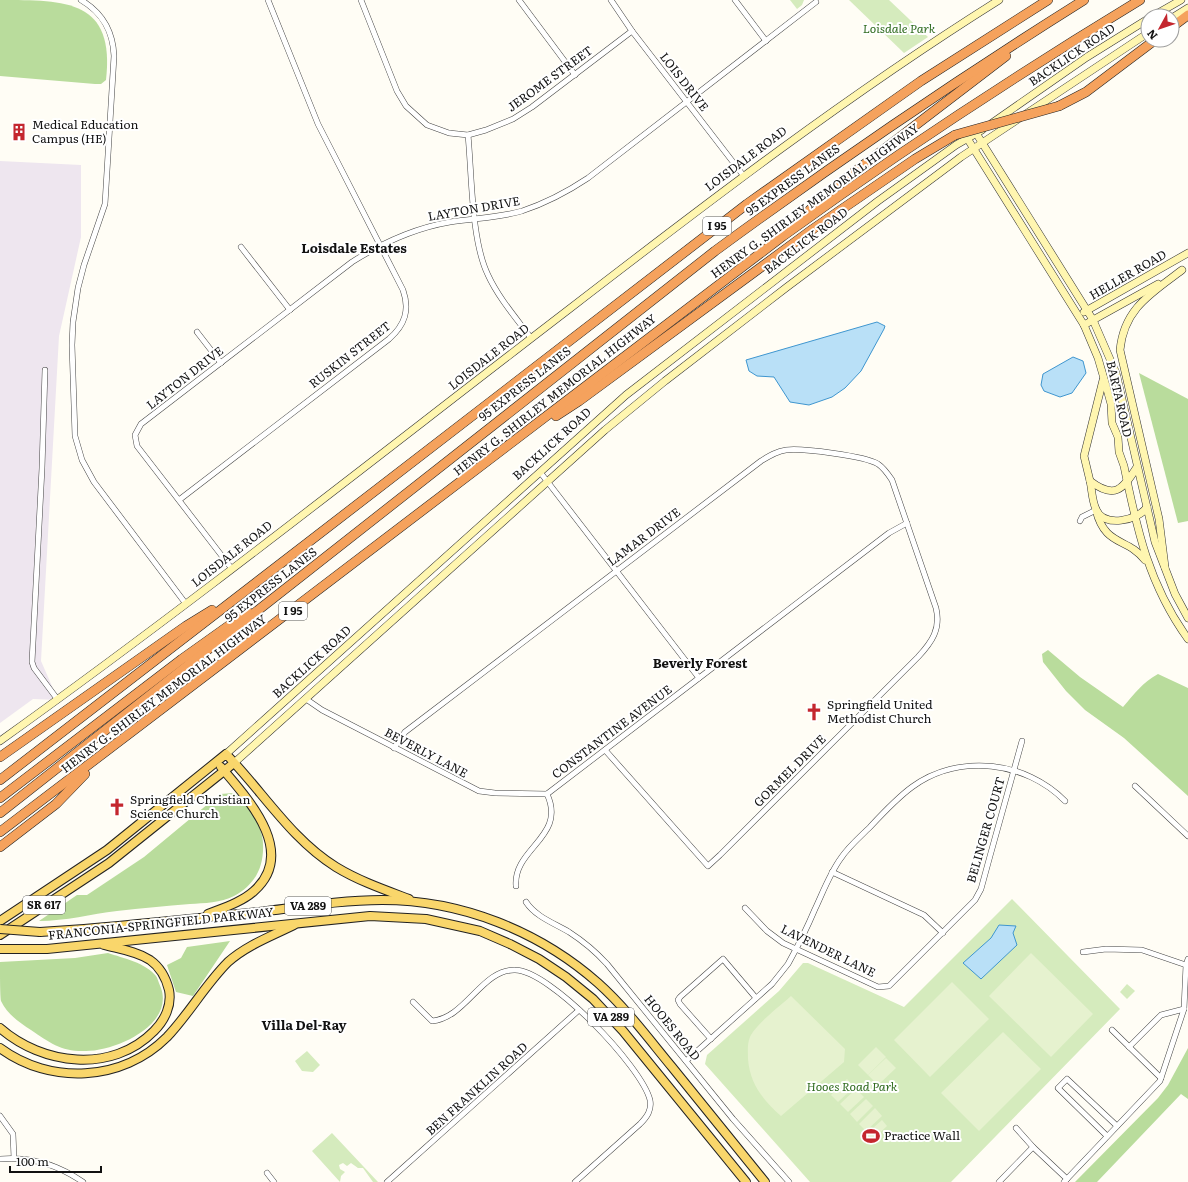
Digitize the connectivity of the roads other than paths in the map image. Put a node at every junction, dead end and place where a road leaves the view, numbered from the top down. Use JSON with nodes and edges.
{"nodes":[{"id":1,"x":81,"y":0,"type":"edge"},
{"id":2,"x":268,"y":0,"type":"edge"},
{"id":3,"x":361,"y":0,"type":"edge"},
{"id":4,"x":518,"y":0,"type":"edge"},
{"id":5,"x":611,"y":0,"type":"edge"},
{"id":6,"x":735,"y":0,"type":"edge"},
{"id":7,"x":999,"y":0,"type":"edge"},
{"id":8,"x":1048,"y":0,"type":"edge"},
{"id":9,"x":1084,"y":0,"type":"edge"},
{"id":10,"x":1140,"y":0,"type":"edge"},
{"id":11,"x":1181,"y":0,"type":"edge"},
{"id":12,"x":816,"y":2,"type":"dead end"},
{"id":13,"x":1167,"y":8,"type":"edge"},
{"id":14,"x":1140,"y":24,"type":"edge"},
{"id":15,"x":632,"y":31,"type":"junction"},
{"id":16,"x":1140,"y":38,"type":"edge"},
{"id":17,"x":766,"y":41,"type":"junction"},
{"id":18,"x":1144,"y":48,"type":"edge"},
{"id":19,"x":575,"y":75,"type":"junction"},
{"id":20,"x":687,"y":102,"type":"junction"},
{"id":21,"x":976,"y":133,"type":"junction"},
{"id":22,"x":468,"y":135,"type":"junction"},
{"id":23,"x":967,"y":138,"type":"junction"},
{"id":24,"x":983,"y":144,"type":"junction"},
{"id":25,"x":974,"y":149,"type":"junction"},
{"id":26,"x":743,"y":175,"type":"junction"},
{"id":27,"x":476,"y":218,"type":"junction"},
{"id":28,"x":783,"y":236,"type":"junction"},
{"id":29,"x":380,"y":246,"type":"junction"},
{"id":30,"x":241,"y":247,"type":"dead end"},
{"id":31,"x":1188,"y":253,"type":"edge"},
{"id":32,"x":1185,"y":269,"type":"edge"},
{"id":33,"x":290,"y":310,"type":"junction"},
{"id":34,"x":1088,"y":310,"type":"junction"},
{"id":35,"x":1078,"y":315,"type":"junction"},
{"id":36,"x":1093,"y":320,"type":"junction"},
{"id":37,"x":1084,"y":325,"type":"junction"},
{"id":38,"x":197,"y":332,"type":"dead end"},
{"id":39,"x":531,"y":338,"type":"junction"},
{"id":40,"x":1111,"y":362,"type":"junction"},
{"id":41,"x":221,"y":363,"type":"junction"},
{"id":42,"x":44,"y":370,"type":"dead end"},
{"id":43,"x":1103,"y":376,"type":"junction"},
{"id":44,"x":1127,"y":383,"type":"junction"},
{"id":45,"x":514,"y":442,"type":"junction"},
{"id":46,"x":1137,"y":467,"type":"junction"},
{"id":47,"x":540,"y":472,"type":"junction"},
{"id":48,"x":548,"y":481,"type":"junction"},
{"id":49,"x":1090,"y":481,"type":"junction"},
{"id":50,"x":1127,"y":483,"type":"junction"},
{"id":51,"x":179,"y":500,"type":"junction"},
{"id":52,"x":1147,"y":508,"type":"junction"},
{"id":53,"x":1096,"y":510,"type":"junction"},
{"id":54,"x":1136,"y":517,"type":"junction"},
{"id":55,"x":1080,"y":521,"type":"dead end"},
{"id":56,"x":906,"y":523,"type":"junction"},
{"id":57,"x":1148,"y":563,"type":"junction"},
{"id":58,"x":232,"y":568,"type":"junction"},
{"id":59,"x":617,"y":570,"type":"junction"},
{"id":60,"x":1166,"y":574,"type":"junction"},
{"id":61,"x":242,"y":592,"type":"junction"},
{"id":62,"x":279,"y":593,"type":"junction"},
{"id":63,"x":186,"y":604,"type":"junction"},
{"id":64,"x":1188,"y":618,"type":"edge"},
{"id":65,"x":1188,"y":639,"type":"edge"},
{"id":66,"x":699,"y":678,"type":"junction"},
{"id":67,"x":306,"y":699,"type":"junction"},
{"id":68,"x":58,"y":700,"type":"junction"},
{"id":69,"x":0,"y":741,"type":"edge"},
{"id":70,"x":1022,"y":741,"type":"dead end"},
{"id":71,"x":394,"y":748,"type":"junction"},
{"id":72,"x":605,"y":750,"type":"junction"},
{"id":73,"x":226,"y":754,"type":"junction"},
{"id":74,"x":103,"y":755,"type":"junction"},
{"id":75,"x":0,"y":757,"type":"edge"},
{"id":76,"x":217,"y":762,"type":"junction"},
{"id":77,"x":234,"y":763,"type":"junction"},
{"id":78,"x":1014,"y":770,"type":"junction"},
{"id":79,"x":225,"y":771,"type":"junction"},
{"id":80,"x":0,"y":780,"type":"edge"},
{"id":81,"x":1135,"y":786,"type":"dead end"},
{"id":82,"x":547,"y":794,"type":"junction"},
{"id":83,"x":0,"y":798,"type":"edge"},
{"id":84,"x":1065,"y":801,"type":"dead end"},
{"id":85,"x":0,"y":813,"type":"edge"},
{"id":86,"x":0,"y":832,"type":"edge"},
{"id":87,"x":1188,"y":836,"type":"edge"},
{"id":88,"x":115,"y":844,"type":"junction"},
{"id":89,"x":0,"y":847,"type":"edge"},
{"id":90,"x":122,"y":854,"type":"junction"},
{"id":91,"x":832,"y":872,"type":"junction"},
{"id":92,"x":516,"y":886,"type":"dead end"},
{"id":93,"x":417,"y":902,"type":"junction"},
{"id":94,"x":526,"y":902,"type":"dead end"},
{"id":95,"x":745,"y":908,"type":"dead end"},
{"id":96,"x":200,"y":918,"type":"junction"},
{"id":97,"x":0,"y":921,"type":"edge"},
{"id":98,"x":300,"y":922,"type":"junction"},
{"id":99,"x":0,"y":929,"type":"edge"},
{"id":100,"x":943,"y":933,"type":"junction"},
{"id":101,"x":0,"y":935,"type":"edge"},
{"id":102,"x":97,"y":943,"type":"junction"},
{"id":103,"x":0,"y":949,"type":"edge"},
{"id":104,"x":796,"y":949,"type":"junction"},
{"id":105,"x":1083,"y":952,"type":"dead end"},
{"id":106,"x":1188,"y":958,"type":"edge"},
{"id":107,"x":1186,"y":964,"type":"junction"},
{"id":108,"x":889,"y":986,"type":"joint"},
{"id":109,"x":756,"y":998,"type":"junction"},
{"id":110,"x":413,"y":1002,"type":"dead end"},
{"id":111,"x":1184,"y":1009,"type":"junction"},
{"id":112,"x":579,"y":1010,"type":"junction"},
{"id":113,"x":0,"y":1028,"type":"edge"},
{"id":114,"x":1112,"y":1030,"type":"dead end"},
{"id":115,"x":711,"y":1039,"type":"junction"},
{"id":116,"x":1129,"y":1047,"type":"junction"},
{"id":117,"x":0,"y":1048,"type":"edge"},
{"id":118,"x":686,"y":1061,"type":"junction"},
{"id":119,"x":1161,"y":1078,"type":"junction"},
{"id":120,"x":0,"y":1116,"type":"edge"},
{"id":121,"x":1117,"y":1126,"type":"junction"},
{"id":122,"x":1016,"y":1128,"type":"dead end"},
{"id":123,"x":1108,"y":1136,"type":"junction"},
{"id":124,"x":1033,"y":1147,"type":"junction"},
{"id":125,"x":14,"y":1158,"type":"junction"},
{"id":126,"x":0,"y":1159,"type":"edge"},
{"id":127,"x":267,"y":1173,"type":"dead end"},
{"id":128,"x":76,"y":1180,"type":"edge"},
{"id":129,"x":1066,"y":1180,"type":"edge"},
{"id":130,"x":83,"y":1182,"type":"edge"},
{"id":131,"x":274,"y":1182,"type":"edge"},
{"id":132,"x":387,"y":1182,"type":"edge"},
{"id":133,"x":575,"y":1182,"type":"edge"},
{"id":134,"x":746,"y":1182,"type":"edge"},
{"id":135,"x":765,"y":1182,"type":"edge"},
{"id":136,"x":789,"y":1182,"type":"edge"},
{"id":137,"x":999,"y":1182,"type":"edge"}],
"edges":[{"from":1,"to":63,"type":"street"},
{"from":2,"to":29,"type":"street","name":"RUSKIN STREET"},
{"from":3,"to":22,"type":"street","name":"JEROME STREET"},
{"from":4,"to":19,"type":"street"},
{"from":5,"to":15,"type":"street","name":"LOIS DRIVE"},
{"from":6,"to":17,"type":"street"},
{"from":7,"to":26,"type":"main road","name":"LOISDALE ROAD"},
{"from":8,"to":61,"type":"highway","number":"I 95"},
{"from":9,"to":28,"type":"highway"},
{"from":9,"to":62,"type":"highway","name":"95 EXPRESS LANES"},
{"from":10,"to":28,"type":"highway","name":"HENRY G. SHIRLEY MEMORIAL HIGHWAY","number":"I 95"},
{"from":11,"to":13,"type":"main road"},
{"from":12,"to":17,"type":"street","name":"LAYTON DRIVE"},
{"from":14,"to":21,"type":"main road","name":"BACKLICK ROAD","number":"SR 617"},
{"from":15,"to":19,"type":"street","name":"JEROME STREET"},
{"from":15,"to":20,"type":"street","name":"LOIS DRIVE"},
{"from":16,"to":24,"type":"main road","name":"BACKLICK ROAD","number":"SR 617"},
{"from":17,"to":20,"type":"street","name":"LAYTON DRIVE"},
{"from":18,"to":45,"type":"highway","bridge":true},
{"from":19,"to":22,"type":"street","name":"JEROME STREET"},
{"from":20,"to":26,"type":"street","name":"LOIS DRIVE"},
{"from":20,"to":27,"type":"street","name":"LAYTON DRIVE"},
{"from":21,"to":23,"type":"main road","name":"BACKLICK ROAD","number":"SR 617"},
{"from":21,"to":24,"type":"main road","name":"BARTA ROAD"},
{"from":22,"to":27,"type":"street"},
{"from":23,"to":25,"type":"main road","name":"BARTA ROAD"},
{"from":23,"to":47,"type":"main road","name":"BACKLICK ROAD","number":"SR 617"},
{"from":24,"to":25,"type":"main road","name":"BACKLICK ROAD","number":"SR 617"},
{"from":24,"to":34,"type":"main road","name":"BARTA ROAD"},
{"from":25,"to":35,"type":"main road","name":"BARTA ROAD"},
{"from":25,"to":48,"type":"main road","name":"BACKLICK ROAD","number":"SR 617"},
{"from":26,"to":39,"type":"main road","name":"LOISDALE ROAD"},
{"from":27,"to":29,"type":"street","name":"LAYTON DRIVE"},
{"from":27,"to":39,"type":"street"},
{"from":28,"to":45,"type":"highway","name":"HENRY G. SHIRLEY MEMORIAL HIGHWAY","number":"I 95"},
{"from":29,"to":33,"type":"street","name":"LAYTON DRIVE"},
{"from":29,"to":51,"type":"street","name":"RUSKIN STREET"},
{"from":30,"to":33,"type":"street"},
{"from":31,"to":34,"type":"main road","name":"HELLER ROAD"},
{"from":32,"to":36,"type":"main road","name":"HELLER ROAD"},
{"from":32,"to":44,"type":"main road"},
{"from":33,"to":41,"type":"street","name":"LAYTON DRIVE"},
{"from":34,"to":35,"type":"main road","name":"HELLER ROAD"},
{"from":34,"to":36,"type":"main road","name":"BARTA ROAD"},
{"from":35,"to":37,"type":"main road","name":"BARTA ROAD"},
{"from":36,"to":37,"type":"main road","name":"HELLER ROAD"},
{"from":36,"to":40,"type":"main road","name":"BARTA ROAD"},
{"from":37,"to":43,"type":"main road","name":"BARTA ROAD"},
{"from":38,"to":41,"type":"street"},
{"from":39,"to":58,"type":"main road","name":"LOISDALE ROAD"},
{"from":40,"to":44,"type":"main road"},
{"from":40,"to":46,"type":"main road","name":"BARTA ROAD"},
{"from":41,"to":51,"type":"street","name":"LAYTON DRIVE"},
{"from":42,"to":68,"type":"street"},
{"from":43,"to":49,"type":"main road"},
{"from":43,"to":50,"type":"main road","name":"BARTA ROAD"},
{"from":44,"to":60,"type":"main road"},
{"from":45,"to":74,"type":"highway","name":"HENRY G. SHIRLEY MEMORIAL HIGHWAY","number":"I 95"},
{"from":46,"to":50,"type":"main road"},
{"from":46,"to":52,"type":"main road","name":"BARTA ROAD"},
{"from":47,"to":48,"type":"street"},
{"from":47,"to":73,"type":"main road","name":"BACKLICK ROAD","number":"SR 617"},
{"from":48,"to":59,"type":"street"},
{"from":48,"to":67,"type":"main road","name":"BACKLICK ROAD","number":"SR 617"},
{"from":49,"to":50,"type":"main road"},
{"from":49,"to":53,"type":"main road"},
{"from":50,"to":54,"type":"main road","name":"BARTA ROAD"},
{"from":51,"to":58,"type":"street","name":"LAYTON DRIVE"},
{"from":52,"to":54,"type":"main road"},
{"from":52,"to":60,"type":"main road","name":"BARTA ROAD"},
{"from":53,"to":54,"type":"main road"},
{"from":53,"to":55,"type":"street"},
{"from":53,"to":57,"type":"main road"},
{"from":54,"to":57,"type":"main road","name":"BARTA ROAD"},
{"from":56,"to":59,"type":"street","name":"LAMAR DRIVE"},
{"from":56,"to":66,"type":"street","name":"CONSTANTINE AVENUE"},
{"from":56,"to":72,"type":"street","name":"GORMEL DRIVE"},
{"from":57,"to":65,"type":"main road","name":"BARTA ROAD"},
{"from":58,"to":63,"type":"main road","name":"LOISDALE ROAD"},
{"from":59,"to":66,"type":"street"},
{"from":59,"to":71,"type":"street","name":"LAMAR DRIVE"},
{"from":60,"to":64,"type":"main road","name":"BARTA ROAD"},
{"from":61,"to":75,"type":"highway"},
{"from":61,"to":80,"type":"highway","number":"I 95"},
{"from":62,"to":83,"type":"highway"},
{"from":62,"to":85,"type":"highway","name":"95 EXPRESS LANES"},
{"from":63,"to":68,"type":"main road","name":"LOISDALE ROAD"},
{"from":66,"to":72,"type":"street","name":"CONSTANTINE AVENUE"},
{"from":67,"to":71,"type":"street","name":"BEVERLY LANE"},
{"from":67,"to":77,"type":"main road","name":"BACKLICK ROAD","number":"SR 617"},
{"from":68,"to":69,"type":"main road","name":"LOISDALE ROAD"},
{"from":70,"to":78,"type":"street","name":"BELINGER COURT"},
{"from":71,"to":82,"type":"street","name":"BEVERLY LANE"},
{"from":72,"to":82,"type":"street","name":"CONSTANTINE AVENUE"},
{"from":73,"to":76,"type":"main road","name":"BACKLICK ROAD","number":"SR 617"},
{"from":73,"to":77,"type":"main road"},
{"from":74,"to":86,"type":"highway","name":"HENRY G. SHIRLEY MEMORIAL HIGHWAY","number":"I 95"},
{"from":74,"to":89,"type":"highway"},
{"from":76,"to":79,"type":"main road"},
{"from":76,"to":88,"type":"main road","name":"BACKLICK ROAD","number":"SR 617"},
{"from":77,"to":79,"type":"main road","name":"BACKLICK ROAD","number":"SR 617"},
{"from":77,"to":93,"type":"main road"},
{"from":78,"to":84,"type":"street"},
{"from":78,"to":91,"type":"street"},
{"from":78,"to":100,"type":"street","name":"BELINGER COURT"},
{"from":79,"to":90,"type":"main road","name":"BACKLICK ROAD","number":"SR 617"},
{"from":79,"to":96,"type":"main road"},
{"from":81,"to":87,"type":"street"},
{"from":82,"to":92,"type":"street","name":"CONSTANTINE AVENUE"},
{"from":88,"to":90,"type":"main road"},
{"from":88,"to":97,"type":"main road","name":"BACKLICK ROAD","number":"SR 617"},
{"from":90,"to":101,"type":"main road","name":"BACKLICK ROAD","number":"SR 617"},
{"from":91,"to":100,"type":"street"},
{"from":91,"to":104,"type":"street"},
{"from":93,"to":96,"type":"main road","name":"FRANCONIA-SPRINGFIELD PARKWAY","number":"VA 289"},
{"from":93,"to":135,"type":"main road","name":"FRANCONIA-SPRINGFIELD PARKWAY","number":"VA 289"},
{"from":94,"to":118,"type":"street","name":"HOOES ROAD"},
{"from":95,"to":104,"type":"street","name":"LAVENDER LANE"},
{"from":96,"to":99,"type":"main road","name":"FRANCONIA-SPRINGFIELD PARKWAY","number":"VA 289","bridge":true},
{"from":98,"to":102,"type":"main road","name":"FRANCONIA-SPRINGFIELD PARKWAY","number":"VA 289"},
{"from":98,"to":117,"type":"main road"},
{"from":98,"to":134,"type":"main road","name":"FRANCONIA-SPRINGFIELD PARKWAY","number":"VA 289"},
{"from":100,"to":108,"type":"street","name":"BELINGER COURT"},
{"from":102,"to":103,"type":"main road","name":"FRANCONIA-SPRINGFIELD PARKWAY","number":"VA 289"},
{"from":102,"to":113,"type":"main road"},
{"from":104,"to":108,"type":"street","name":"LAVENDER LANE"},
{"from":104,"to":109,"type":"street"},
{"from":105,"to":107,"type":"street"},
{"from":106,"to":107,"type":"street"},
{"from":107,"to":111,"type":"street"},
{"from":109,"to":115,"type":"street"},
{"from":109,"to":115,"type":"street"},
{"from":110,"to":112,"type":"street"},
{"from":111,"to":116,"type":"street"},
{"from":111,"to":119,"type":"street"},
{"from":112,"to":132,"type":"street","name":"BEN FRANKLIN ROAD"},
{"from":112,"to":133,"type":"street"},
{"from":114,"to":116,"type":"street"},
{"from":115,"to":118,"type":"street"},
{"from":116,"to":119,"type":"street"},
{"from":118,"to":136,"type":"street","name":"HOOES ROAD"},
{"from":119,"to":121,"type":"street"},
{"from":120,"to":125,"type":"street"},
{"from":121,"to":123,"type":"street"},
{"from":121,"to":123,"type":"street"},
{"from":122,"to":124,"type":"street"},
{"from":123,"to":129,"type":"street"},
{"from":124,"to":129,"type":"street"},
{"from":124,"to":137,"type":"street"},
{"from":125,"to":126,"type":"street"},
{"from":125,"to":128,"type":"street"},
{"from":127,"to":131,"type":"street"},
{"from":128,"to":130,"type":"street"}]}
